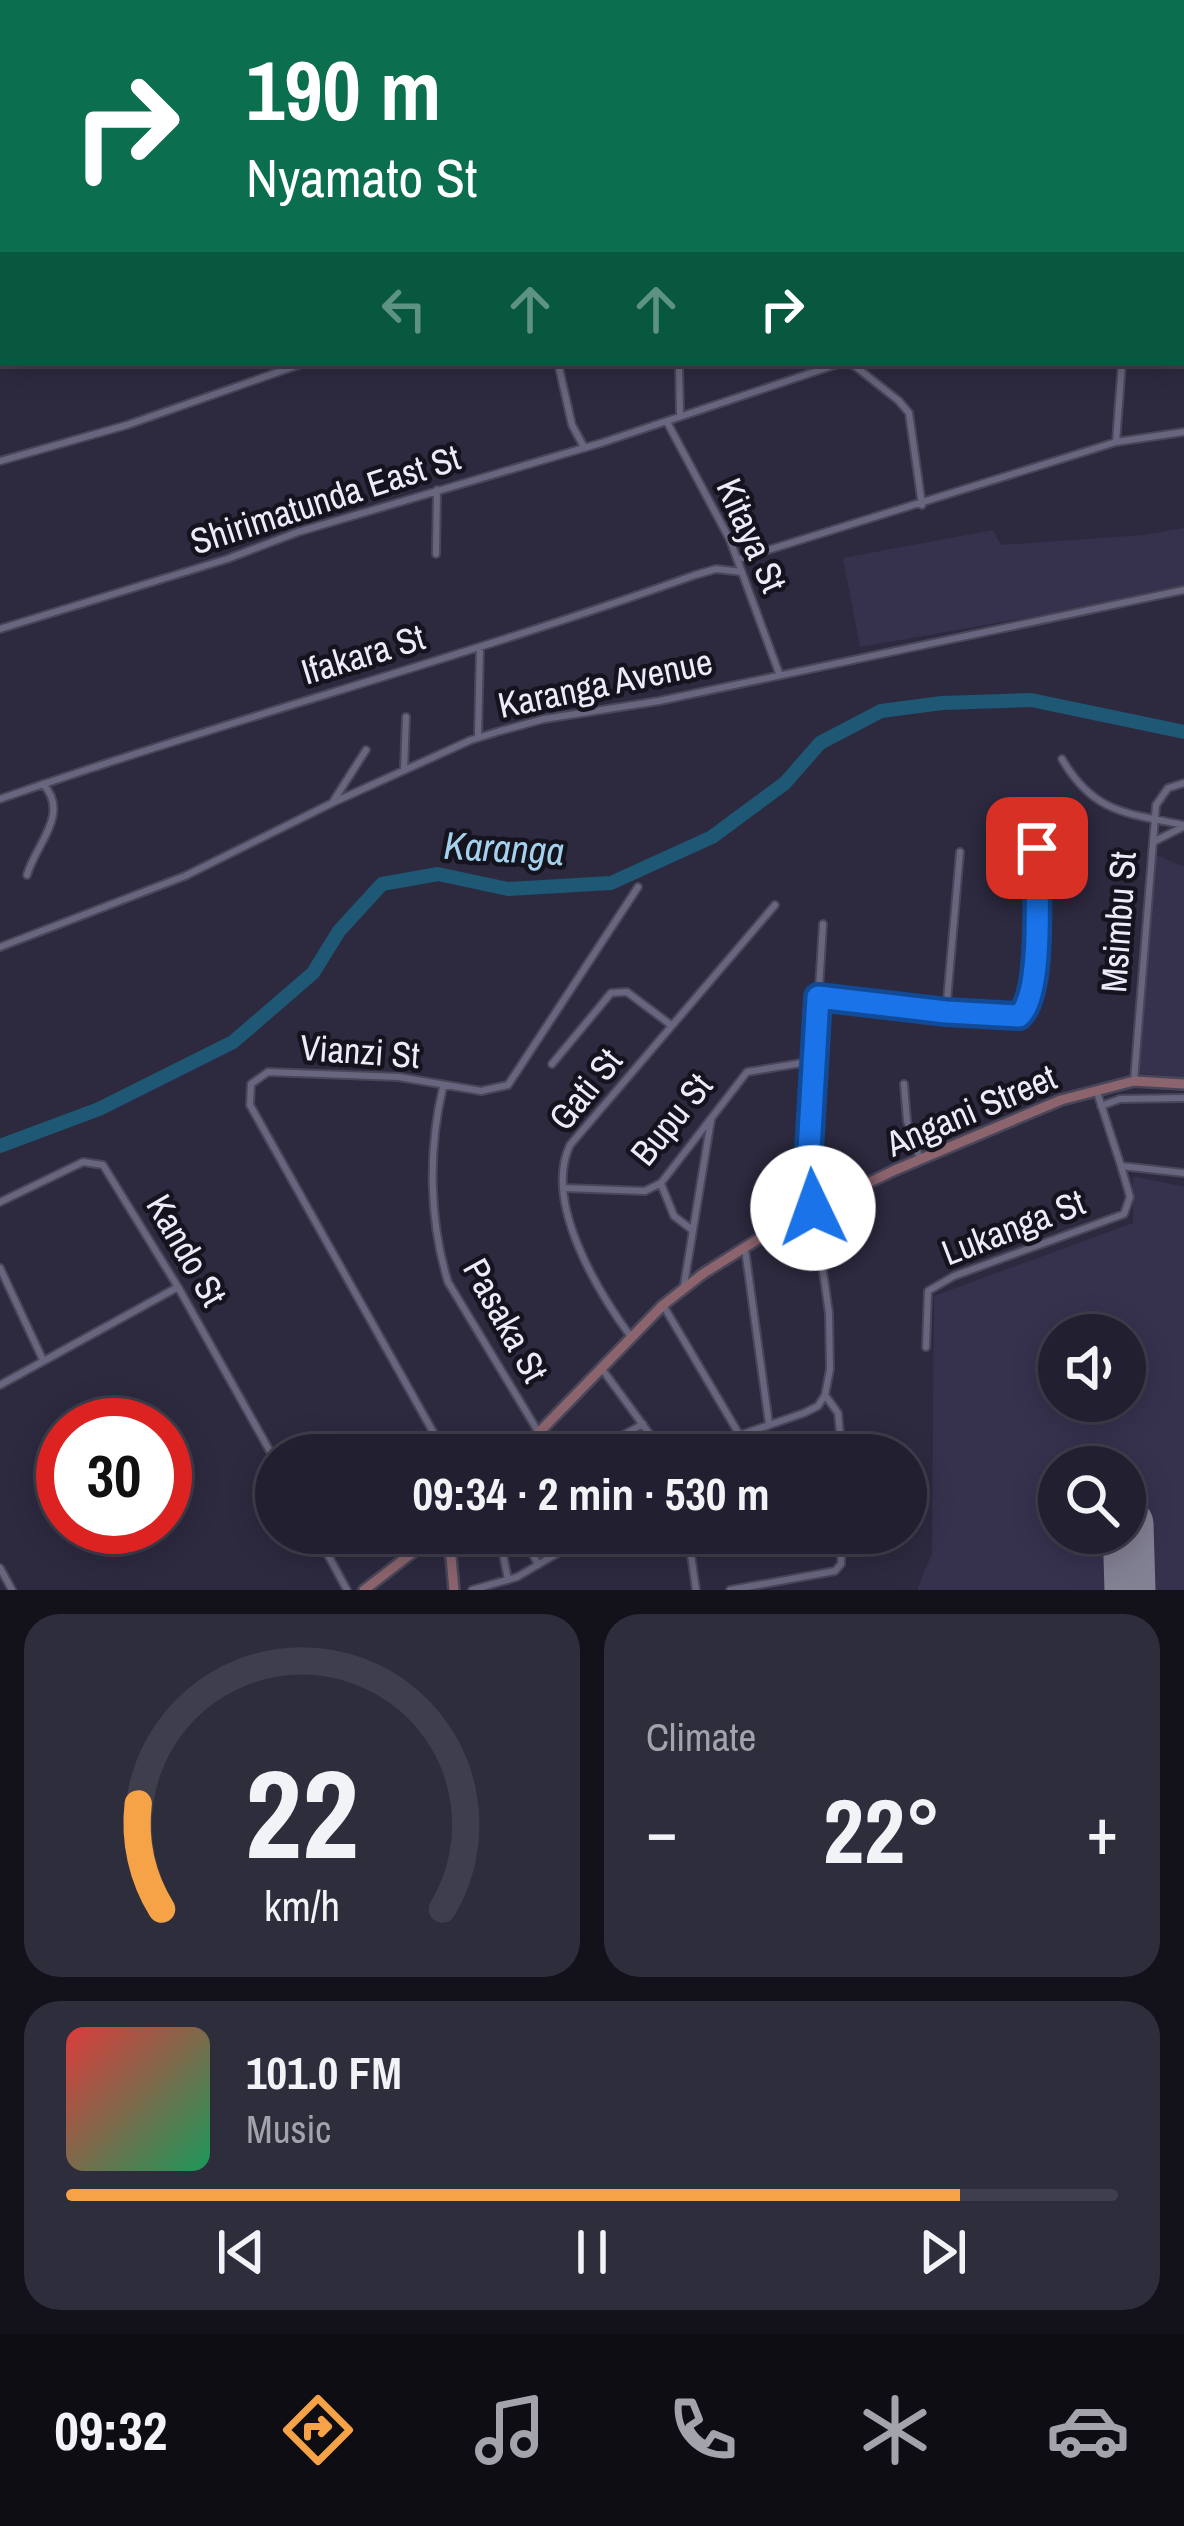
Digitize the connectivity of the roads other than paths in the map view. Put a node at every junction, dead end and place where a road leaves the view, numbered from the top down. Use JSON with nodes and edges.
{"nodes":[{"id":1,"x":295,"y":366,"type":"edge"},
{"id":2,"x":559,"y":366,"type":"edge"},
{"id":3,"x":679,"y":366,"type":"edge"},
{"id":4,"x":832,"y":366,"type":"edge"},
{"id":5,"x":854,"y":366,"type":"edge"},
{"id":6,"x":1122,"y":366,"type":"edge"},
{"id":7,"x":680,"y":416,"type":"junction"},
{"id":8,"x":668,"y":422,"type":"junction"},
{"id":9,"x":1184,"y":432,"type":"edge"},
{"id":10,"x":1116,"y":442,"type":"junction"},
{"id":11,"x":584,"y":448,"type":"junction"},
{"id":12,"x":0,"y":461,"type":"edge"},
{"id":13,"x":437,"y":490,"type":"junction"},
{"id":14,"x":922,"y":505,"type":"junction"},
{"id":15,"x":436,"y":554,"type":"dead end"},
{"id":16,"x":739,"y":559,"type":"junction"},
{"id":17,"x":742,"y":572,"type":"junction"},
{"id":18,"x":1184,"y":590,"type":"edge"},
{"id":19,"x":0,"y":629,"type":"edge"},
{"id":20,"x":480,"y":647,"type":"junction"},
{"id":21,"x":779,"y":674,"type":"junction"},
{"id":22,"x":406,"y":717,"type":"dead end"},
{"id":23,"x":478,"y":737,"type":"junction"},
{"id":24,"x":366,"y":750,"type":"dead end"},
{"id":25,"x":1062,"y":759,"type":"dead end"},
{"id":26,"x":404,"y":770,"type":"junction"},
{"id":27,"x":1184,"y":783,"type":"edge"},
{"id":28,"x":43,"y":784,"type":"junction"},
{"id":29,"x":0,"y":799,"type":"edge"},
{"id":30,"x":332,"y":803,"type":"junction"},
{"id":31,"x":1154,"y":819,"type":"junction"},
{"id":32,"x":1184,"y":826,"type":"edge"},
{"id":33,"x":1150,"y":845,"type":"junction"},
{"id":34,"x":1037,"y":848,"type":"dead end"},
{"id":35,"x":960,"y":852,"type":"dead end"},
{"id":36,"x":26,"y":875,"type":"dead end"},
{"id":37,"x":638,"y":886,"type":"dead end"},
{"id":38,"x":775,"y":905,"type":"dead end"},
{"id":39,"x":823,"y":924,"type":"dead end"},
{"id":40,"x":0,"y":947,"type":"edge"},
{"id":41,"x":818,"y":997,"type":"junction"},
{"id":42,"x":946,"y":1012,"type":"junction"},
{"id":43,"x":671,"y":1025,"type":"junction"},
{"id":44,"x":814,"y":1061,"type":"junction"},
{"id":45,"x":552,"y":1064,"type":"dead end"},
{"id":46,"x":1134,"y":1081,"type":"junction"},
{"id":47,"x":904,"y":1084,"type":"dead end"},
{"id":48,"x":1184,"y":1084,"type":"edge"},
{"id":49,"x":443,"y":1087,"type":"junction"},
{"id":50,"x":1095,"y":1089,"type":"junction"},
{"id":51,"x":1184,"y":1098,"type":"edge"},
{"id":52,"x":1101,"y":1106,"type":"junction"},
{"id":53,"x":712,"y":1117,"type":"junction"},
{"id":54,"x":920,"y":1159,"type":"junction"},
{"id":55,"x":1121,"y":1166,"type":"junction"},
{"id":56,"x":1184,"y":1173,"type":"edge"},
{"id":57,"x":661,"y":1183,"type":"junction"},
{"id":58,"x":564,"y":1188,"type":"junction"},
{"id":59,"x":0,"y":1202,"type":"edge"},
{"id":60,"x":813,"y":1208,"type":"junction"},
{"id":61,"x":691,"y":1229,"type":"junction"},
{"id":62,"x":745,"y":1247,"type":"junction"},
{"id":63,"x":0,"y":1268,"type":"edge"},
{"id":64,"x":178,"y":1287,"type":"junction"},
{"id":65,"x":684,"y":1287,"type":"junction"},
{"id":66,"x":663,"y":1305,"type":"junction"},
{"id":67,"x":631,"y":1337,"type":"junction"},
{"id":68,"x":926,"y":1346,"type":"dead end"},
{"id":69,"x":43,"y":1360,"type":"junction"},
{"id":70,"x":602,"y":1370,"type":"junction"},
{"id":71,"x":0,"y":1385,"type":"edge"},
{"id":72,"x":825,"y":1395,"type":"junction"},
{"id":73,"x":643,"y":1424,"type":"junction"},
{"id":74,"x":770,"y":1424,"type":"junction"},
{"id":75,"x":539,"y":1433,"type":"joint"},
{"id":76,"x":260,"y":1434,"type":"edge"},
{"id":77,"x":434,"y":1434,"type":"edge"},
{"id":78,"x":625,"y":1434,"type":"edge"},
{"id":79,"x":650,"y":1434,"type":"edge"},
{"id":80,"x":740,"y":1434,"type":"joint"},
{"id":81,"x":840,"y":1434,"type":"edge"},
{"id":82,"x":327,"y":1554,"type":"edge"},
{"id":83,"x":412,"y":1554,"type":"edge"},
{"id":84,"x":450,"y":1554,"type":"edge"},
{"id":85,"x":503,"y":1554,"type":"edge"},
{"id":86,"x":533,"y":1554,"type":"edge"},
{"id":87,"x":558,"y":1554,"type":"edge"},
{"id":88,"x":691,"y":1554,"type":"edge"},
{"id":89,"x":841,"y":1554,"type":"edge"},
{"id":90,"x":538,"y":1565,"type":"junction"},
{"id":91,"x":0,"y":1568,"type":"edge"},
{"id":92,"x":508,"y":1580,"type":"junction"},
{"id":93,"x":13,"y":1590,"type":"edge"},
{"id":94,"x":347,"y":1590,"type":"edge"},
{"id":95,"x":364,"y":1590,"type":"edge"},
{"id":96,"x":454,"y":1590,"type":"edge"},
{"id":97,"x":472,"y":1590,"type":"edge"},
{"id":98,"x":696,"y":1590,"type":"edge"},
{"id":99,"x":730,"y":1590,"type":"edge"}],
"edges":[{"from":1,"to":12,"type":"street"},
{"from":2,"to":11,"type":"street"},
{"from":3,"to":7,"type":"street"},
{"from":4,"to":7,"type":"street","name":"Shirimatunda East St"},
{"from":5,"to":14,"type":"street"},
{"from":6,"to":10,"type":"street"},
{"from":7,"to":8,"type":"street","name":"Shirimatunda East St"},
{"from":8,"to":11,"type":"street","name":"Shirimatunda East St"},
{"from":8,"to":16,"type":"street","name":"Kitaya St"},
{"from":9,"to":10,"type":"street"},
{"from":10,"to":14,"type":"street"},
{"from":11,"to":13,"type":"street","name":"Shirimatunda East St"},
{"from":13,"to":15,"type":"street"},
{"from":13,"to":19,"type":"street","name":"Shirimatunda East St"},
{"from":14,"to":16,"type":"street"},
{"from":16,"to":17,"type":"street","name":"Kitaya St"},
{"from":17,"to":20,"type":"street","name":"Ifakara St"},
{"from":17,"to":21,"type":"street","name":"Kitaya St"},
{"from":18,"to":21,"type":"street","name":"Karanga Avenue"},
{"from":20,"to":23,"type":"street"},
{"from":20,"to":28,"type":"street","name":"Ifakara St"},
{"from":21,"to":23,"type":"street","name":"Karanga Avenue"},
{"from":22,"to":26,"type":"street"},
{"from":23,"to":26,"type":"street","name":"Karanga Avenue"},
{"from":24,"to":30,"type":"street"},
{"from":25,"to":31,"type":"street"},
{"from":26,"to":30,"type":"street","name":"Karanga Avenue"},
{"from":27,"to":31,"type":"street","name":"Msimbu St"},
{"from":28,"to":29,"type":"street","name":"Ifakara St"},
{"from":28,"to":36,"type":"street"},
{"from":30,"to":40,"type":"street","name":"Karanga Avenue"},
{"from":31,"to":32,"type":"street"},
{"from":31,"to":33,"type":"street","name":"Msimbu St"},
{"from":32,"to":33,"type":"street"},
{"from":33,"to":46,"type":"street","name":"Msimbu St"},
{"from":34,"to":42,"type":"street"},
{"from":35,"to":42,"type":"street"},
{"from":37,"to":49,"type":"street","name":"Vianzi St"},
{"from":38,"to":43,"type":"street","name":"Gati St"},
{"from":39,"to":41,"type":"street"},
{"from":41,"to":42,"type":"street"},
{"from":41,"to":44,"type":"street"},
{"from":43,"to":45,"type":"street"},
{"from":43,"to":58,"type":"street","name":"Gati St"},
{"from":44,"to":53,"type":"street","name":"Bupu St"},
{"from":44,"to":60,"type":"street"},
{"from":46,"to":48,"type":"street","name":"Angani Street"},
{"from":46,"to":50,"type":"street","name":"Angani Street"},
{"from":47,"to":54,"type":"street"},
{"from":49,"to":75,"type":"street","name":"Pasaka St"},
{"from":49,"to":77,"type":"street","name":"Vianzi St"},
{"from":50,"to":52,"type":"street"},
{"from":50,"to":54,"type":"street","name":"Angani Street"},
{"from":51,"to":52,"type":"street"},
{"from":52,"to":55,"type":"street"},
{"from":53,"to":57,"type":"street","name":"Bupu St"},
{"from":53,"to":61,"type":"street"},
{"from":54,"to":60,"type":"street","name":"Angani Street"},
{"from":55,"to":56,"type":"street"},
{"from":55,"to":68,"type":"street","name":"Lukanga St"},
{"from":57,"to":58,"type":"street","name":"Bupu St"},
{"from":57,"to":61,"type":"street"},
{"from":58,"to":67,"type":"street","name":"Gati St"},
{"from":59,"to":64,"type":"street","name":"Kando St"},
{"from":60,"to":62,"type":"street","name":"Angani Street"},
{"from":60,"to":72,"type":"street"},
{"from":61,"to":65,"type":"street"},
{"from":62,"to":65,"type":"street","name":"Angani Street"},
{"from":62,"to":74,"type":"street"},
{"from":63,"to":69,"type":"street"},
{"from":64,"to":69,"type":"street"},
{"from":64,"to":76,"type":"street","name":"Kando St"},
{"from":65,"to":66,"type":"street","name":"Angani Street"},
{"from":66,"to":67,"type":"street","name":"Angani Street"},
{"from":66,"to":80,"type":"street"},
{"from":67,"to":70,"type":"street","name":"Angani Street"},
{"from":69,"to":71,"type":"street"},
{"from":70,"to":73,"type":"street"},
{"from":70,"to":75,"type":"street","name":"Angani Street"},
{"from":72,"to":74,"type":"street"},
{"from":72,"to":81,"type":"street"},
{"from":73,"to":78,"type":"street"},
{"from":73,"to":79,"type":"street"},
{"from":74,"to":80,"type":"street"},
{"from":82,"to":94,"type":"street"},
{"from":83,"to":95,"type":"street"},
{"from":84,"to":96,"type":"street"},
{"from":85,"to":92,"type":"street"},
{"from":86,"to":90,"type":"street"},
{"from":87,"to":90,"type":"street"},
{"from":88,"to":98,"type":"street"},
{"from":89,"to":99,"type":"street"},
{"from":90,"to":92,"type":"street"},
{"from":91,"to":93,"type":"street"},
{"from":92,"to":97,"type":"street"}]}
